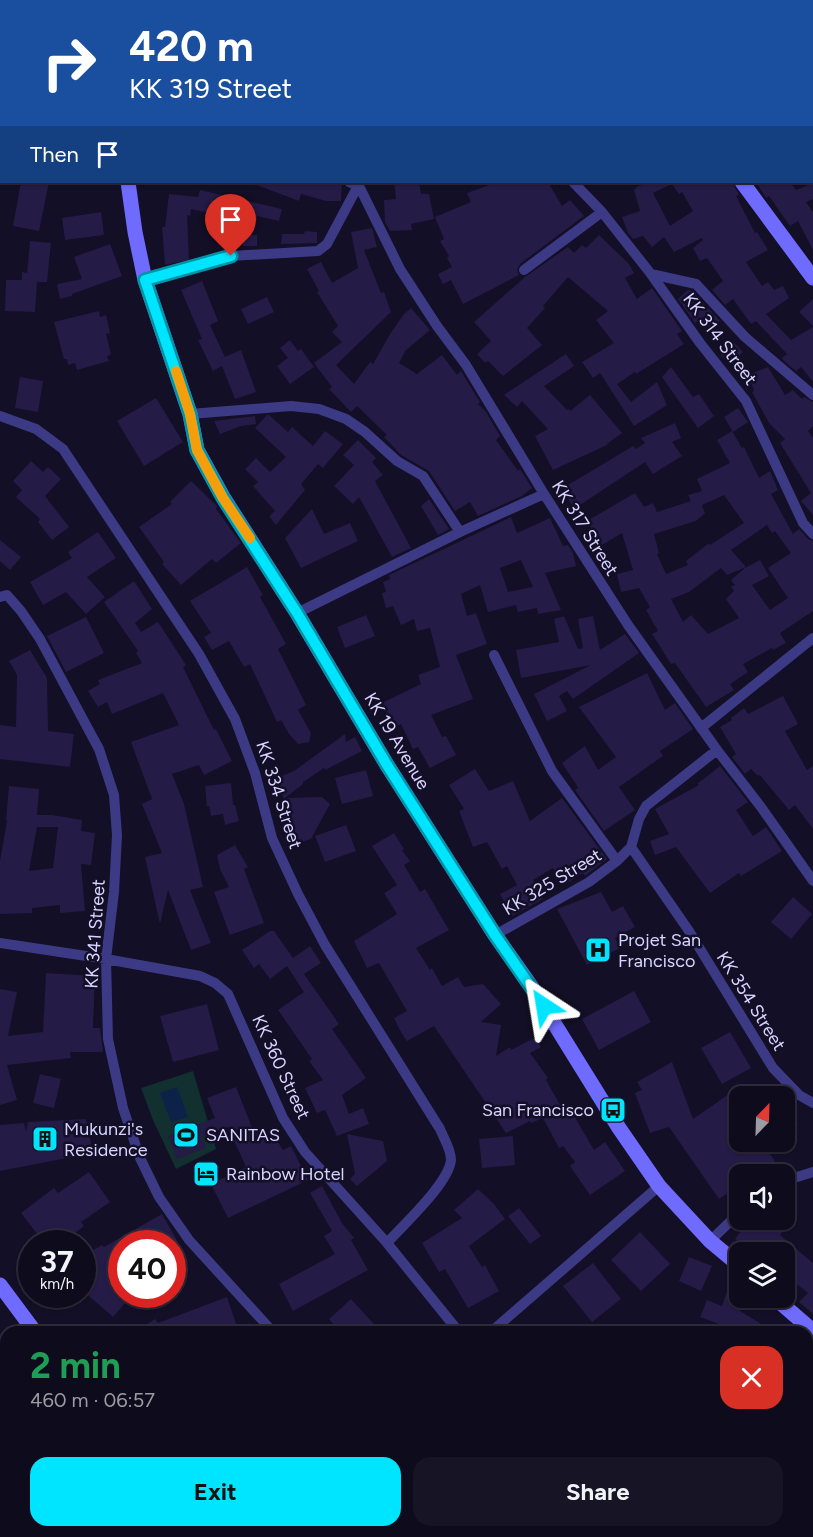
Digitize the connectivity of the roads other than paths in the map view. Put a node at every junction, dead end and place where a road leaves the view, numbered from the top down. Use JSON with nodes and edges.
{"nodes":[{"id":1,"x":128,"y":183,"type":"edge"},
{"id":2,"x":356,"y":183,"type":"edge"},
{"id":3,"x":574,"y":183,"type":"edge"},
{"id":4,"x":743,"y":183,"type":"edge"},
{"id":5,"x":602,"y":212,"type":"junction"},
{"id":6,"x":524,"y":270,"type":"dead end"},
{"id":7,"x":651,"y":274,"type":"junction"},
{"id":8,"x":813,"y":278,"type":"edge"},
{"id":9,"x":145,"y":280,"type":"junction"},
{"id":10,"x":813,"y":395,"type":"edge"},
{"id":11,"x":190,"y":414,"type":"junction"},
{"id":12,"x":0,"y":416,"type":"edge"},
{"id":13,"x":544,"y":494,"type":"junction"},
{"id":14,"x":460,"y":531,"type":"junction"},
{"id":15,"x":813,"y":534,"type":"edge"},
{"id":16,"x":0,"y":597,"type":"edge"},
{"id":17,"x":297,"y":613,"type":"junction"},
{"id":18,"x":813,"y":638,"type":"edge"},
{"id":19,"x":494,"y":656,"type":"dead end"},
{"id":20,"x":701,"y":728,"type":"junction"},
{"id":21,"x":717,"y":750,"type":"junction"},
{"id":22,"x":631,"y":848,"type":"junction"},
{"id":23,"x":617,"y":861,"type":"junction"},
{"id":24,"x":813,"y":881,"type":"edge"},
{"id":25,"x":495,"y":935,"type":"junction"},
{"id":26,"x":0,"y":943,"type":"edge"},
{"id":27,"x":106,"y":959,"type":"junction"},
{"id":28,"x":813,"y":1103,"type":"edge"},
{"id":29,"x":813,"y":1172,"type":"edge"},
{"id":30,"x":795,"y":1178,"type":"edge"},
{"id":31,"x":659,"y":1186,"type":"junction"},
{"id":32,"x":729,"y":1222,"type":"edge"},
{"id":33,"x":710,"y":1240,"type":"junction"},
{"id":34,"x":387,"y":1243,"type":"junction"},
{"id":35,"x":729,"y":1256,"type":"edge"},
{"id":36,"x":0,"y":1285,"type":"edge"},
{"id":37,"x":787,"y":1308,"type":"edge"},
{"id":38,"x":31,"y":1326,"type":"edge"},
{"id":39,"x":268,"y":1326,"type":"edge"},
{"id":40,"x":454,"y":1326,"type":"edge"},
{"id":41,"x":498,"y":1326,"type":"edge"},
{"id":42,"x":807,"y":1326,"type":"edge"}],
"edges":[{"from":1,"to":9,"type":"street","name":"KK 19 Avenue"},
{"from":2,"to":9,"type":"street"},
{"from":2,"to":13,"type":"street","name":"KK 317 Street"},
{"from":3,"to":5,"type":"street","name":"KK 314 Street"},
{"from":4,"to":8,"type":"street"},
{"from":5,"to":6,"type":"street"},
{"from":5,"to":7,"type":"street","name":"KK 314 Street"},
{"from":7,"to":10,"type":"street"},
{"from":7,"to":15,"type":"street","name":"KK 314 Street"},
{"from":9,"to":11,"type":"street","name":"KK 19 Avenue"},
{"from":11,"to":14,"type":"street"},
{"from":11,"to":17,"type":"street","name":"KK 19 Avenue"},
{"from":12,"to":34,"type":"street","name":"KK 334 Street"},
{"from":13,"to":14,"type":"street"},
{"from":13,"to":20,"type":"street","name":"KK 317 Street"},
{"from":14,"to":17,"type":"street"},
{"from":16,"to":27,"type":"street","name":"KK 341 Street"},
{"from":17,"to":25,"type":"street","name":"KK 19 Avenue"},
{"from":18,"to":20,"type":"street"},
{"from":19,"to":23,"type":"street"},
{"from":20,"to":21,"type":"street","name":"KK 317 Street"},
{"from":21,"to":22,"type":"street"},
{"from":21,"to":24,"type":"street","name":"KK 317 Street"},
{"from":22,"to":23,"type":"street","name":"KK 325 Street"},
{"from":22,"to":28,"type":"street","name":"KK 354 Street"},
{"from":23,"to":25,"type":"street","name":"KK 325 Street"},
{"from":25,"to":31,"type":"street","name":"KK 19 Avenue"},
{"from":26,"to":27,"type":"street","name":"KK 360 Street"},
{"from":27,"to":34,"type":"street","name":"KK 360 Street"},
{"from":27,"to":39,"type":"street","name":"KK 341 Street"},
{"from":29,"to":30,"type":"street"},
{"from":31,"to":33,"type":"street","name":"KK 19 Avenue"},
{"from":31,"to":41,"type":"street"},
{"from":32,"to":33,"type":"street"},
{"from":33,"to":35,"type":"street","name":"KK 19 Avenue"},
{"from":34,"to":40,"type":"street","name":"KK 360 Street"},
{"from":36,"to":38,"type":"street"},
{"from":37,"to":42,"type":"street"}]}
